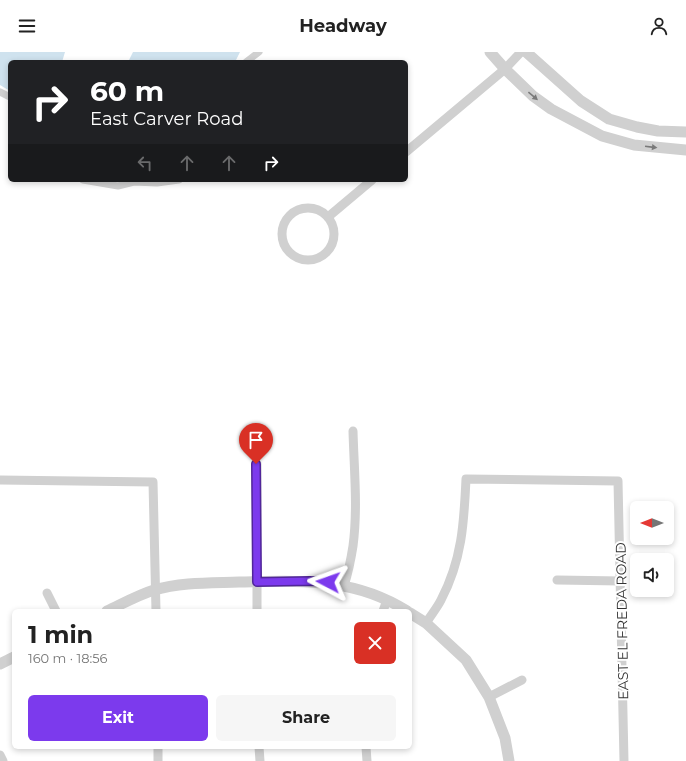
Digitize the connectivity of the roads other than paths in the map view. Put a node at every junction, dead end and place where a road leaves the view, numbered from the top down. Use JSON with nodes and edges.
{"nodes":[{"id":1,"x":260,"y":52,"type":"edge"},
{"id":2,"x":490,"y":52,"type":"edge"},
{"id":3,"x":521,"y":52,"type":"edge"},
{"id":4,"x":526,"y":52,"type":"edge"},
{"id":5,"x":249,"y":60,"type":"edge"},
{"id":6,"x":505,"y":70,"type":"junction"},
{"id":7,"x":686,"y":132,"type":"edge"},
{"id":8,"x":408,"y":150,"type":"edge"},
{"id":9,"x":686,"y":150,"type":"edge"},
{"id":10,"x":95,"y":182,"type":"edge"},
{"id":11,"x":134,"y":182,"type":"edge"},
{"id":12,"x":134,"y":182,"type":"edge"},
{"id":13,"x":165,"y":182,"type":"edge"},
{"id":14,"x":370,"y":182,"type":"edge"},
{"id":15,"x":328,"y":217,"type":"junction"},
{"id":16,"x":353,"y":431,"type":"dead end"},
{"id":17,"x":256,"y":464,"type":"dead end"},
{"id":18,"x":0,"y":480,"type":"edge"},
{"id":19,"x":557,"y":580,"type":"dead end"},
{"id":20,"x":621,"y":581,"type":"junction"},
{"id":21,"x":257,"y":582,"type":"junction"},
{"id":22,"x":344,"y":586,"type":"junction"},
{"id":23,"x":155,"y":590,"type":"junction"},
{"id":24,"x":47,"y":593,"type":"dead end"},
{"id":25,"x":387,"y":600,"type":"junction"},
{"id":26,"x":55,"y":609,"type":"edge"},
{"id":27,"x":112,"y":609,"type":"edge"},
{"id":28,"x":156,"y":609,"type":"edge"},
{"id":29,"x":257,"y":609,"type":"edge"},
{"id":30,"x":384,"y":609,"type":"edge"},
{"id":31,"x":403,"y":609,"type":"edge"},
{"id":32,"x":412,"y":614,"type":"edge"},
{"id":33,"x":426,"y":623,"type":"junction"},
{"id":34,"x":12,"y":658,"type":"edge"},
{"id":35,"x":0,"y":664,"type":"edge"},
{"id":36,"x":522,"y":680,"type":"dead end"},
{"id":37,"x":489,"y":697,"type":"junction"},
{"id":38,"x":158,"y":749,"type":"edge"},
{"id":39,"x":259,"y":749,"type":"edge"},
{"id":40,"x":366,"y":749,"type":"edge"},
{"id":41,"x":0,"y":755,"type":"edge"},
{"id":42,"x":3,"y":761,"type":"edge"},
{"id":43,"x":158,"y":761,"type":"edge"},
{"id":44,"x":260,"y":761,"type":"edge"},
{"id":45,"x":367,"y":761,"type":"edge"},
{"id":46,"x":509,"y":761,"type":"edge"},
{"id":47,"x":624,"y":761,"type":"edge"}],
"edges":[{"from":1,"to":5,"type":"street"},
{"from":2,"to":6,"type":"street"},
{"from":3,"to":6,"type":"street"},
{"from":4,"to":7,"type":"street"},
{"from":6,"to":8,"type":"street"},
{"from":6,"to":9,"type":"street","one_way":true},
{"from":10,"to":12,"type":"street"},
{"from":11,"to":13,"type":"street"},
{"from":14,"to":15,"type":"street"},
{"from":15,"to":15,"type":"street"},
{"from":16,"to":22,"type":"street"},
{"from":17,"to":21,"type":"street"},
{"from":18,"to":23,"type":"street"},
{"from":19,"to":20,"type":"street"},
{"from":20,"to":33,"type":"street","name":"EAST EL FREDA ROAD"},
{"from":20,"to":47,"type":"street","name":"EAST EL FREDA ROAD"},
{"from":21,"to":22,"type":"street"},
{"from":21,"to":23,"type":"street"},
{"from":21,"to":29,"type":"street"},
{"from":22,"to":25,"type":"street"},
{"from":23,"to":27,"type":"street"},
{"from":23,"to":28,"type":"street"},
{"from":24,"to":26,"type":"street"},
{"from":25,"to":30,"type":"street"},
{"from":25,"to":31,"type":"street"},
{"from":32,"to":33,"type":"street"},
{"from":33,"to":37,"type":"street"},
{"from":34,"to":35,"type":"street"},
{"from":36,"to":37,"type":"street"},
{"from":37,"to":46,"type":"street"},
{"from":38,"to":43,"type":"street"},
{"from":39,"to":44,"type":"street"},
{"from":40,"to":45,"type":"street"},
{"from":41,"to":42,"type":"street"}]}
